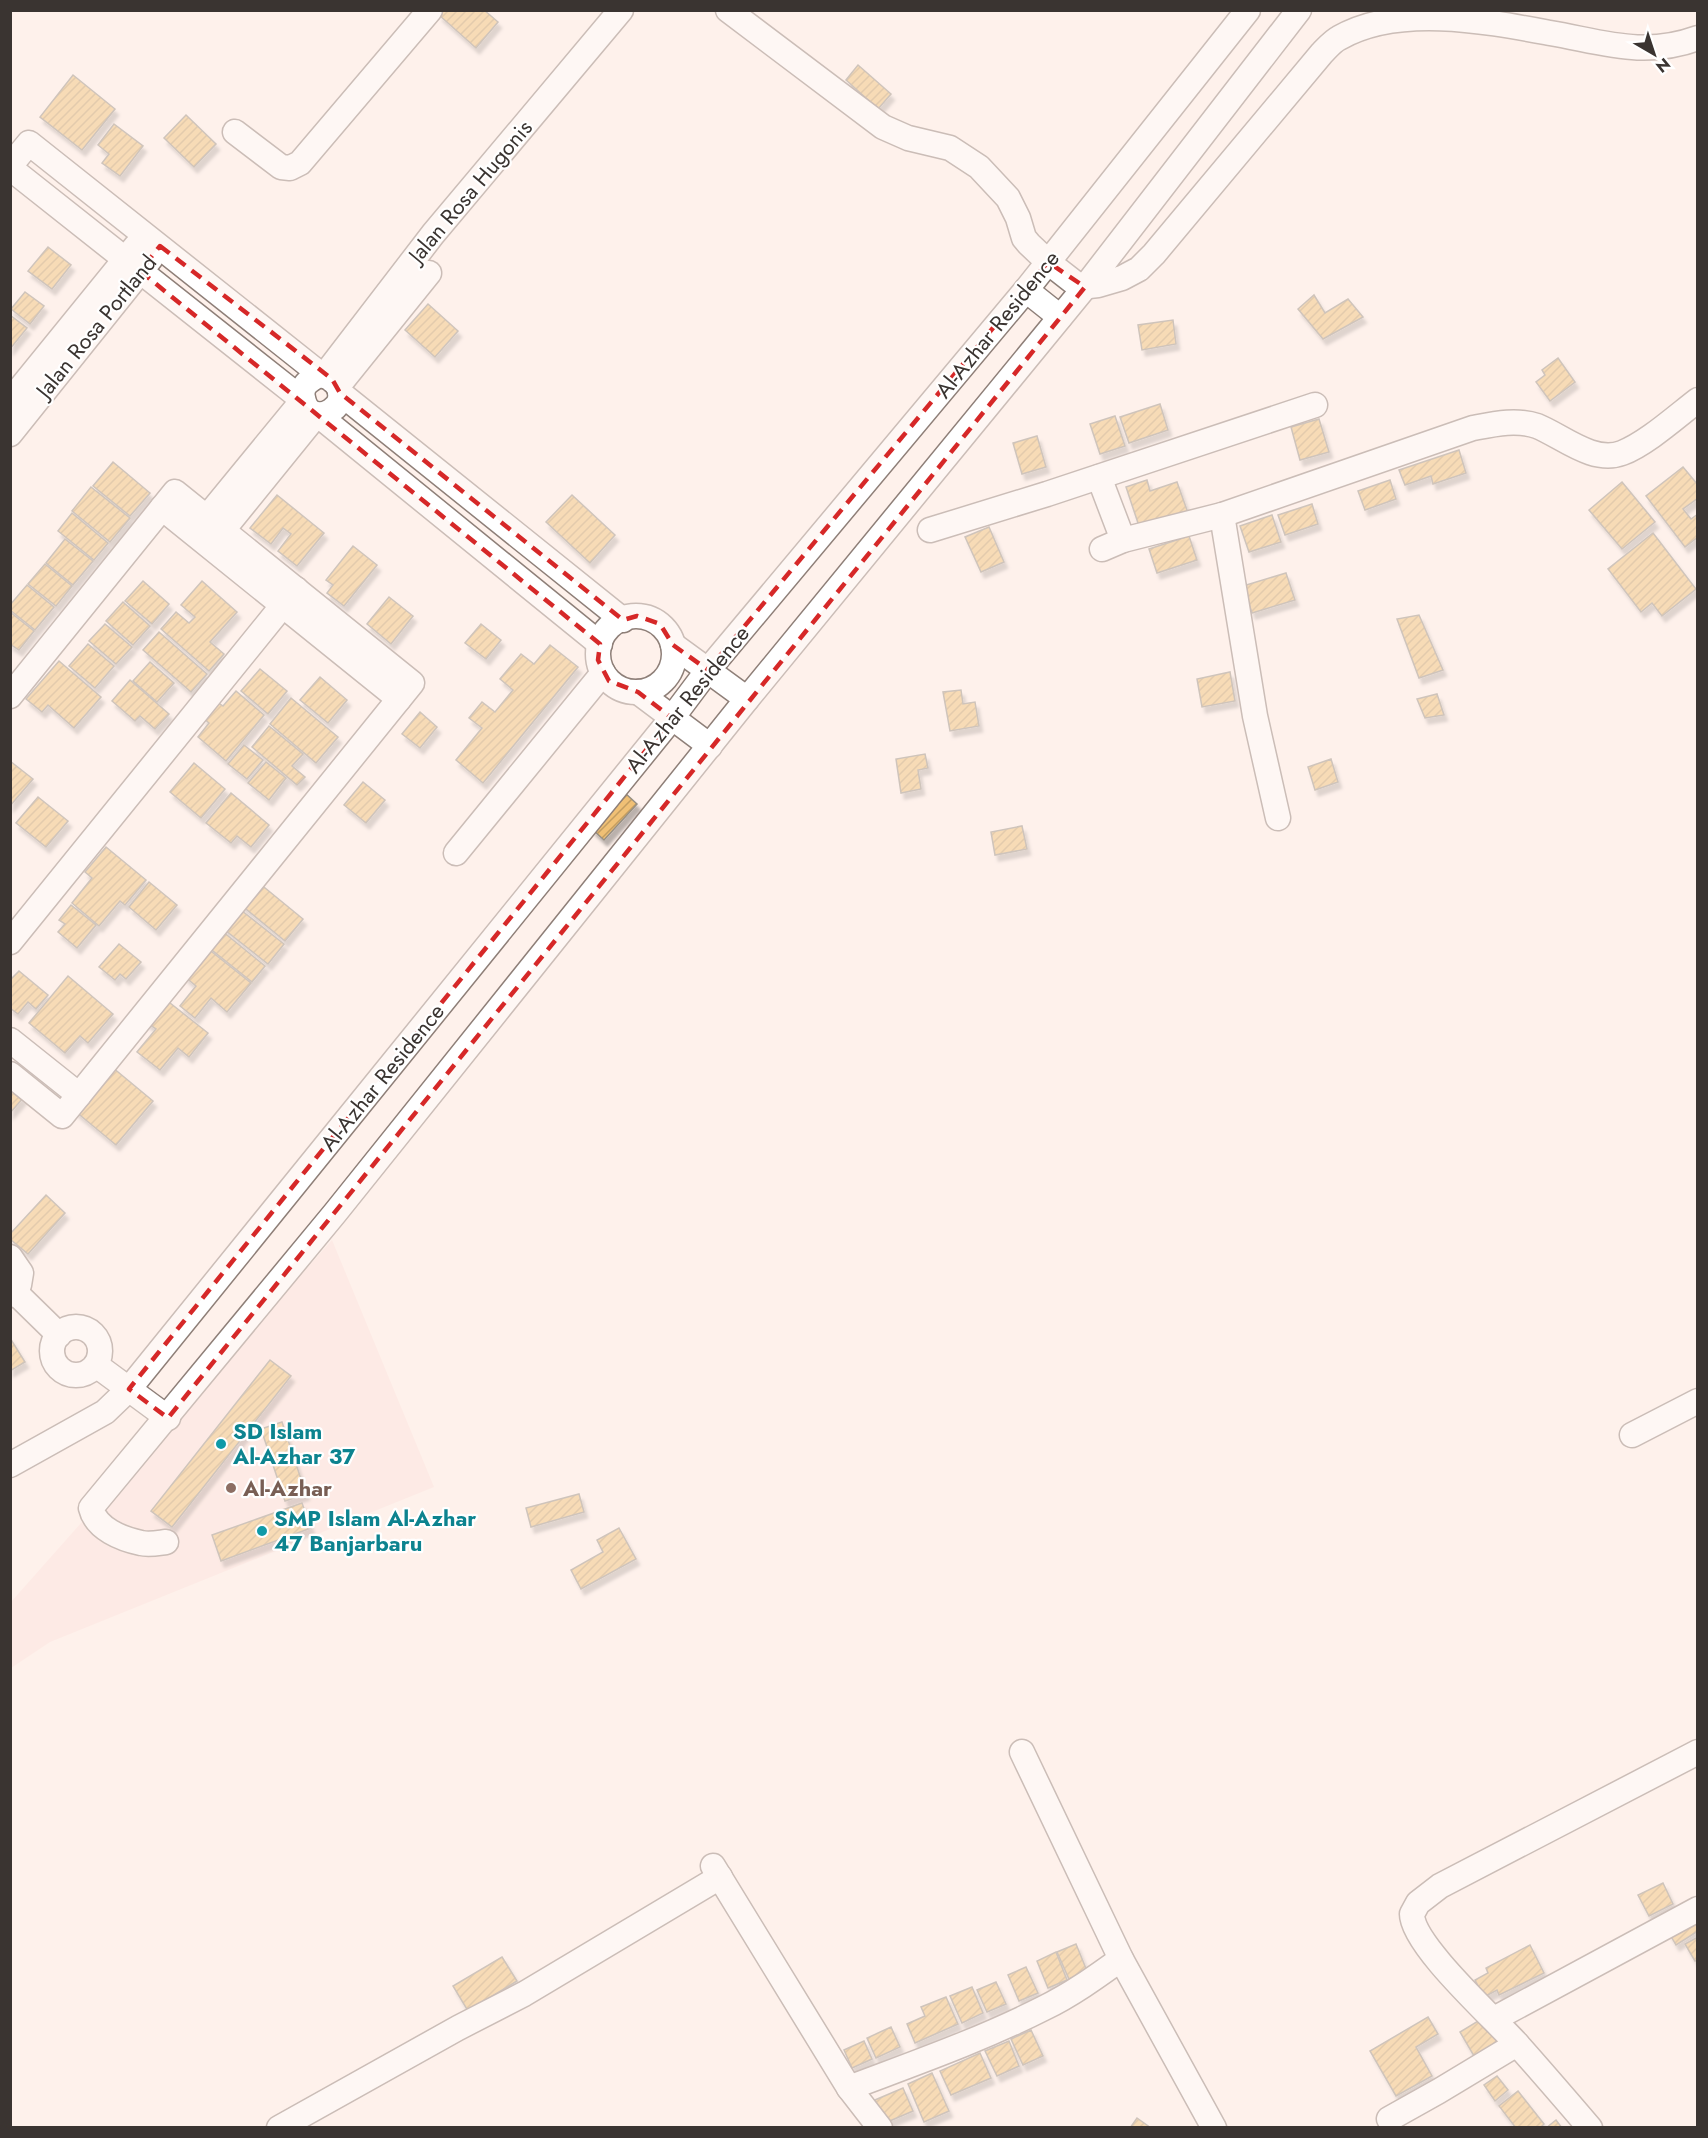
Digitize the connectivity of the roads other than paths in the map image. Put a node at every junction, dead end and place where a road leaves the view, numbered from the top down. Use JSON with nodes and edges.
{"nodes":[{"id":1,"x":430,"y":10,"type":"edge"},
{"id":2,"x":621,"y":10,"type":"edge"},
{"id":3,"x":728,"y":10,"type":"edge"},
{"id":4,"x":1248,"y":10,"type":"edge"},
{"id":5,"x":1299,"y":10,"type":"edge"},
{"id":6,"x":1429,"y":14,"type":"edge"},
{"id":7,"x":1698,"y":38,"type":"edge"},
{"id":8,"x":235,"y":132,"type":"dead end"},
{"id":9,"x":10,"y":167,"type":"edge"},
{"id":10,"x":152,"y":241,"type":"junction"},
{"id":11,"x":1048,"y":262,"type":"junction"},
{"id":12,"x":133,"y":265,"type":"junction"},
{"id":13,"x":429,"y":273,"type":"dead end"},
{"id":14,"x":1084,"y":287,"type":"junction"},
{"id":15,"x":1026,"y":291,"type":"junction"},
{"id":16,"x":1059,"y":317,"type":"junction"},
{"id":17,"x":331,"y":382,"type":"junction"},
{"id":18,"x":1698,"y":400,"type":"edge"},
{"id":19,"x":10,"y":401,"type":"edge"},
{"id":20,"x":1315,"y":405,"type":"dead end"},
{"id":21,"x":310,"y":407,"type":"junction"},
{"id":22,"x":10,"y":434,"type":"edge"},
{"id":23,"x":1099,"y":477,"type":"junction"},
{"id":24,"x":1222,"y":515,"type":"junction"},
{"id":25,"x":930,"y":530,"type":"dead end"},
{"id":26,"x":208,"y":532,"type":"junction"},
{"id":27,"x":574,"y":579,"type":"junction"},
{"id":28,"x":289,"y":597,"type":"junction"},
{"id":29,"x":553,"y":605,"type":"junction"},
{"id":30,"x":623,"y":620,"type":"junction"},
{"id":31,"x":600,"y":644,"type":"junction"},
{"id":32,"x":673,"y":645,"type":"junction"},
{"id":33,"x":708,"y":670,"type":"junction"},
{"id":34,"x":603,"y":673,"type":"junction"},
{"id":35,"x":638,"y":692,"type":"junction"},
{"id":36,"x":10,"y":696,"type":"edge"},
{"id":37,"x":747,"y":699,"type":"junction"},
{"id":38,"x":672,"y":718,"type":"junction"},
{"id":39,"x":710,"y":746,"type":"junction"},
{"id":40,"x":1278,"y":818,"type":"dead end"},
{"id":41,"x":456,"y":853,"type":"dead end"},
{"id":42,"x":10,"y":942,"type":"edge"},
{"id":43,"x":10,"y":1040,"type":"edge"},
{"id":44,"x":10,"y":1074,"type":"edge"},
{"id":45,"x":79,"y":1095,"type":"junction"},
{"id":46,"x":10,"y":1257,"type":"edge"},
{"id":47,"x":13,"y":1294,"type":"edge"},
{"id":48,"x":58,"y":1335,"type":"junction"},
{"id":49,"x":96,"y":1365,"type":"junction"},
{"id":50,"x":129,"y":1389,"type":"junction"},
{"id":51,"x":1698,"y":1401,"type":"edge"},
{"id":52,"x":168,"y":1418,"type":"junction"},
{"id":53,"x":1632,"y":1435,"type":"dead end"},
{"id":54,"x":10,"y":1466,"type":"edge"},
{"id":55,"x":166,"y":1542,"type":"dead end"},
{"id":56,"x":1022,"y":1752,"type":"dead end"},
{"id":57,"x":1698,"y":1752,"type":"edge"},
{"id":58,"x":1698,"y":1909,"type":"edge"},
{"id":59,"x":1121,"y":1959,"type":"junction"},
{"id":60,"x":1494,"y":2019,"type":"junction"},
{"id":61,"x":1517,"y":2044,"type":"junction"},
{"id":62,"x":849,"y":2088,"type":"junction"},
{"id":63,"x":1389,"y":2119,"type":"dead end"},
{"id":64,"x":279,"y":2127,"type":"edge"},
{"id":65,"x":880,"y":2127,"type":"edge"},
{"id":66,"x":1214,"y":2127,"type":"edge"},
{"id":67,"x":1590,"y":2127,"type":"edge"}],
"edges":[{"from":1,"to":8,"type":"street"},
{"from":2,"to":17,"type":"street","name":"Jalan Rosa Hugonis"},
{"from":3,"to":11,"type":"street"},
{"from":4,"to":11,"type":"street","name":"Al-Azhar Residence"},
{"from":5,"to":14,"type":"street","name":"Al-Azhar Residence"},
{"from":6,"to":7,"type":"street"},
{"from":6,"to":14,"type":"street"},
{"from":9,"to":10,"type":"street"},
{"from":9,"to":12,"type":"street"},
{"from":10,"to":12,"type":"street","name":"Jalan Rosa Portland"},
{"from":10,"to":17,"type":"street"},
{"from":11,"to":14,"type":"street"},
{"from":11,"to":15,"type":"street","name":"Al-Azhar Residence"},
{"from":12,"to":19,"type":"street","name":"Jalan Rosa Portland"},
{"from":12,"to":21,"type":"street"},
{"from":12,"to":22,"type":"street","name":"Jalan Rosa Portland"},
{"from":13,"to":17,"type":"street","name":"Jalan Rosa Hugonis"},
{"from":14,"to":16,"type":"street","name":"Al-Azhar Residence"},
{"from":15,"to":16,"type":"street"},
{"from":15,"to":33,"type":"street","name":"Al-Azhar Residence"},
{"from":16,"to":37,"type":"street","name":"Al-Azhar Residence"},
{"from":17,"to":21,"type":"street"},
{"from":17,"to":21,"type":"street"},
{"from":17,"to":27,"type":"street"},
{"from":18,"to":24,"type":"street"},
{"from":20,"to":23,"type":"street"},
{"from":21,"to":26,"type":"street"},
{"from":21,"to":29,"type":"street"},
{"from":23,"to":24,"type":"street"},
{"from":23,"to":25,"type":"street"},
{"from":24,"to":40,"type":"street"},
{"from":26,"to":28,"type":"street"},
{"from":26,"to":36,"type":"street"},
{"from":27,"to":29,"type":"street"},
{"from":27,"to":30,"type":"street"},
{"from":28,"to":42,"type":"street"},
{"from":28,"to":45,"type":"street"},
{"from":29,"to":31,"type":"street"},
{"from":30,"to":31,"type":"street"},
{"from":30,"to":32,"type":"street"},
{"from":31,"to":34,"type":"street"},
{"from":32,"to":33,"type":"street"},
{"from":32,"to":35,"type":"street"},
{"from":33,"to":37,"type":"street"},
{"from":33,"to":38,"type":"street","name":"Al-Azhar Residence"},
{"from":34,"to":35,"type":"street"},
{"from":34,"to":41,"type":"street"},
{"from":35,"to":38,"type":"street"},
{"from":37,"to":39,"type":"street","name":"Al-Azhar Residence"},
{"from":38,"to":39,"type":"street"},
{"from":38,"to":50,"type":"street","name":"Al-Azhar Residence"},
{"from":39,"to":52,"type":"street","name":"Al-Azhar Residence"},
{"from":43,"to":45,"type":"street"},
{"from":44,"to":45,"type":"street"},
{"from":46,"to":47,"type":"street"},
{"from":47,"to":48,"type":"street"},
{"from":48,"to":49,"type":"street"},
{"from":48,"to":49,"type":"street"},
{"from":49,"to":50,"type":"street"},
{"from":50,"to":52,"type":"street"},
{"from":50,"to":54,"type":"street","name":"Al-Azhar Residence"},
{"from":51,"to":53,"type":"street"},
{"from":52,"to":55,"type":"street","name":"Al-Azhar Residence"},
{"from":56,"to":59,"type":"street"},
{"from":57,"to":60,"type":"street"},
{"from":58,"to":60,"type":"street"},
{"from":59,"to":62,"type":"street"},
{"from":59,"to":66,"type":"street"},
{"from":60,"to":61,"type":"street"},
{"from":61,"to":63,"type":"street"},
{"from":61,"to":67,"type":"street"},
{"from":62,"to":64,"type":"street"},
{"from":62,"to":65,"type":"street"}]}
